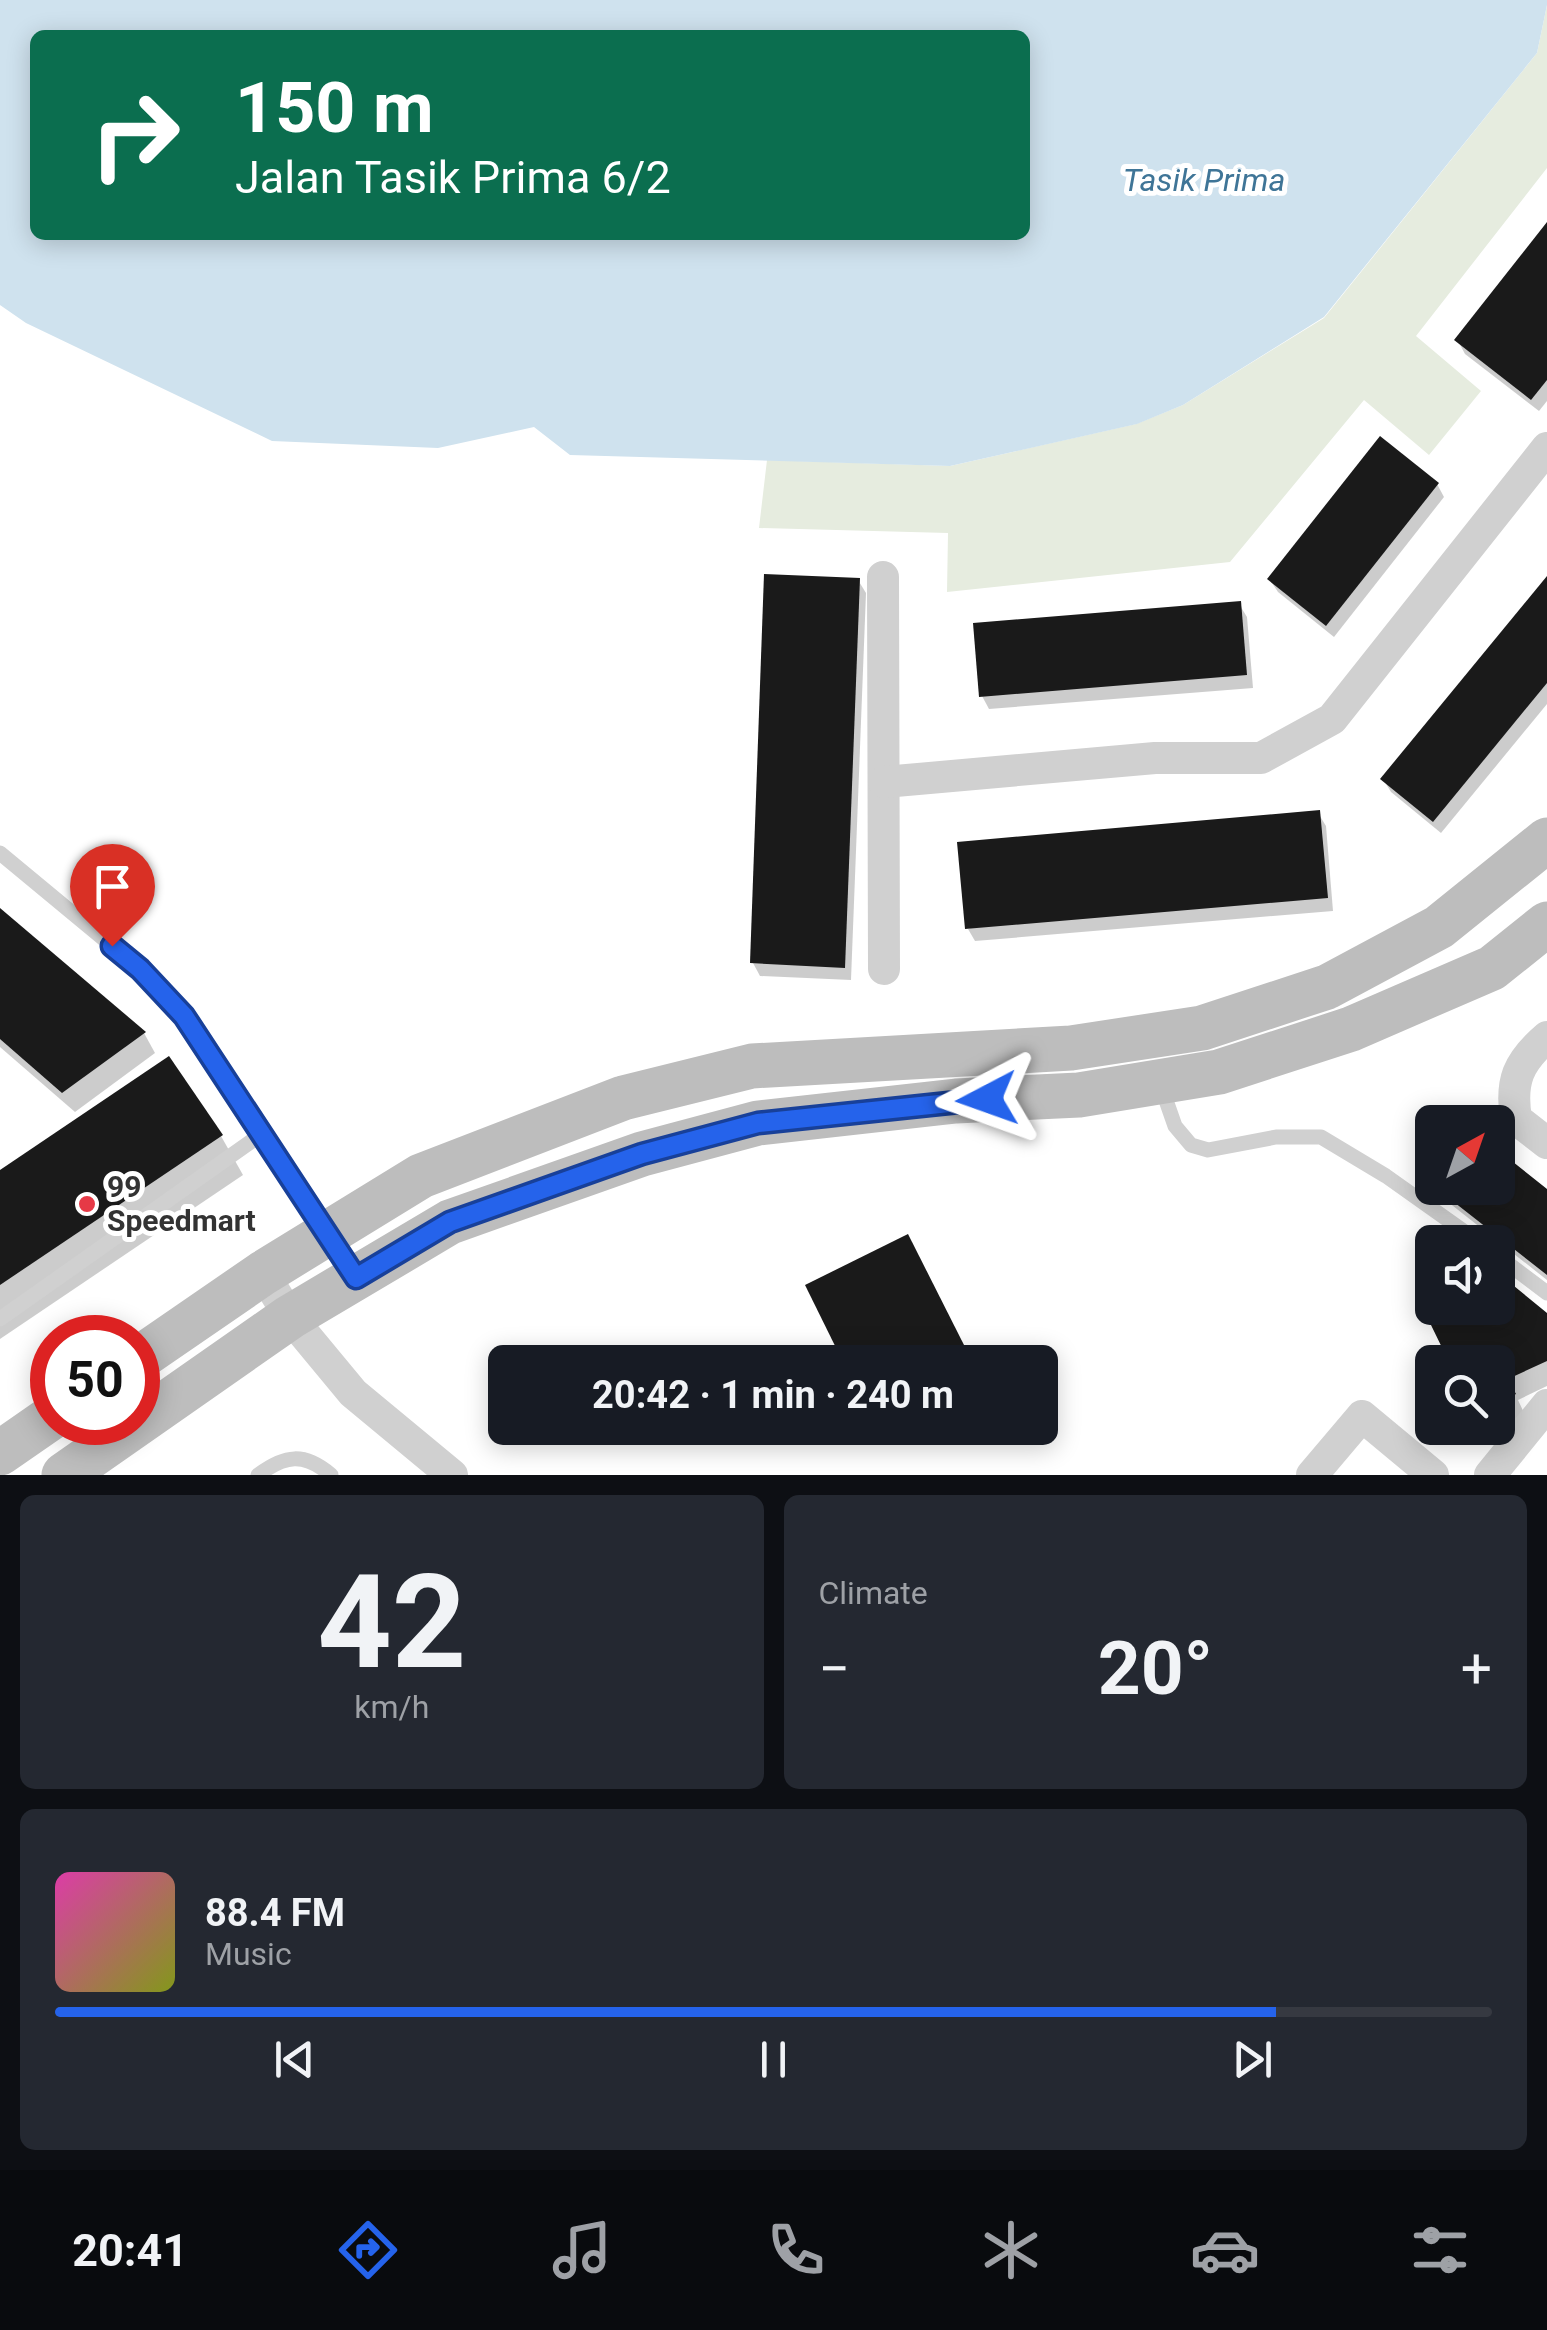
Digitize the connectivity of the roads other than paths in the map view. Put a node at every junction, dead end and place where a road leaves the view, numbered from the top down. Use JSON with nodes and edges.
{"nodes":[{"id":1,"x":1541,"y":467,"type":"edge"},
{"id":2,"x":883,"y":577,"type":"dead end"},
{"id":3,"x":884,"y":782,"type":"junction"},
{"id":4,"x":1547,"y":840,"type":"edge"},
{"id":5,"x":0,"y":853,"type":"edge"},
{"id":6,"x":1547,"y":924,"type":"edge"},
{"id":7,"x":884,"y":969,"type":"dead end"},
{"id":8,"x":1537,"y":1045,"type":"edge"},
{"id":9,"x":1160,"y":1082,"type":"junction"},
{"id":10,"x":263,"y":1133,"type":"junction"},
{"id":11,"x":1547,"y":1142,"type":"edge"},
{"id":12,"x":1455,"y":1225,"type":"edge"},
{"id":13,"x":329,"y":1234,"type":"junction"},
{"id":14,"x":1515,"y":1269,"type":"edge"},
{"id":15,"x":263,"y":1273,"type":"junction"},
{"id":16,"x":356,"y":1278,"type":"junction"},
{"id":17,"x":1547,"y":1293,"type":"edge"},
{"id":18,"x":290,"y":1318,"type":"junction"},
{"id":19,"x":0,"y":1320,"type":"edge"},
{"id":20,"x":160,"y":1344,"type":"edge"},
{"id":21,"x":1547,"y":1406,"type":"edge"},
{"id":22,"x":30,"y":1432,"type":"edge"},
{"id":23,"x":0,"y":1453,"type":"edge"},
{"id":24,"x":64,"y":1475,"type":"edge"},
{"id":25,"x":258,"y":1475,"type":"edge"},
{"id":26,"x":331,"y":1475,"type":"edge"},
{"id":27,"x":452,"y":1475,"type":"edge"},
{"id":28,"x":1312,"y":1475,"type":"edge"},
{"id":29,"x":1434,"y":1475,"type":"edge"},
{"id":30,"x":1490,"y":1475,"type":"edge"}],
"edges":[{"from":1,"to":3,"type":"street"},
{"from":2,"to":3,"type":"street"},
{"from":3,"to":7,"type":"street"},
{"from":4,"to":13,"type":"main road"},
{"from":5,"to":10,"type":"lane"},
{"from":6,"to":9,"type":"main road"},
{"from":8,"to":11,"type":"street"},
{"from":9,"to":12,"type":"lane"},
{"from":9,"to":16,"type":"main road"},
{"from":10,"to":13,"type":"lane"},
{"from":10,"to":19,"type":"lane"},
{"from":13,"to":15,"type":"main road"},
{"from":13,"to":16,"type":"lane"},
{"from":14,"to":17,"type":"lane"},
{"from":15,"to":18,"type":"street"},
{"from":15,"to":20,"type":"main road"},
{"from":16,"to":18,"type":"main road"},
{"from":18,"to":24,"type":"main road"},
{"from":18,"to":27,"type":"street"},
{"from":21,"to":30,"type":"street"},
{"from":22,"to":23,"type":"main road"},
{"from":25,"to":26,"type":"lane"},
{"from":28,"to":29,"type":"street"}]}
